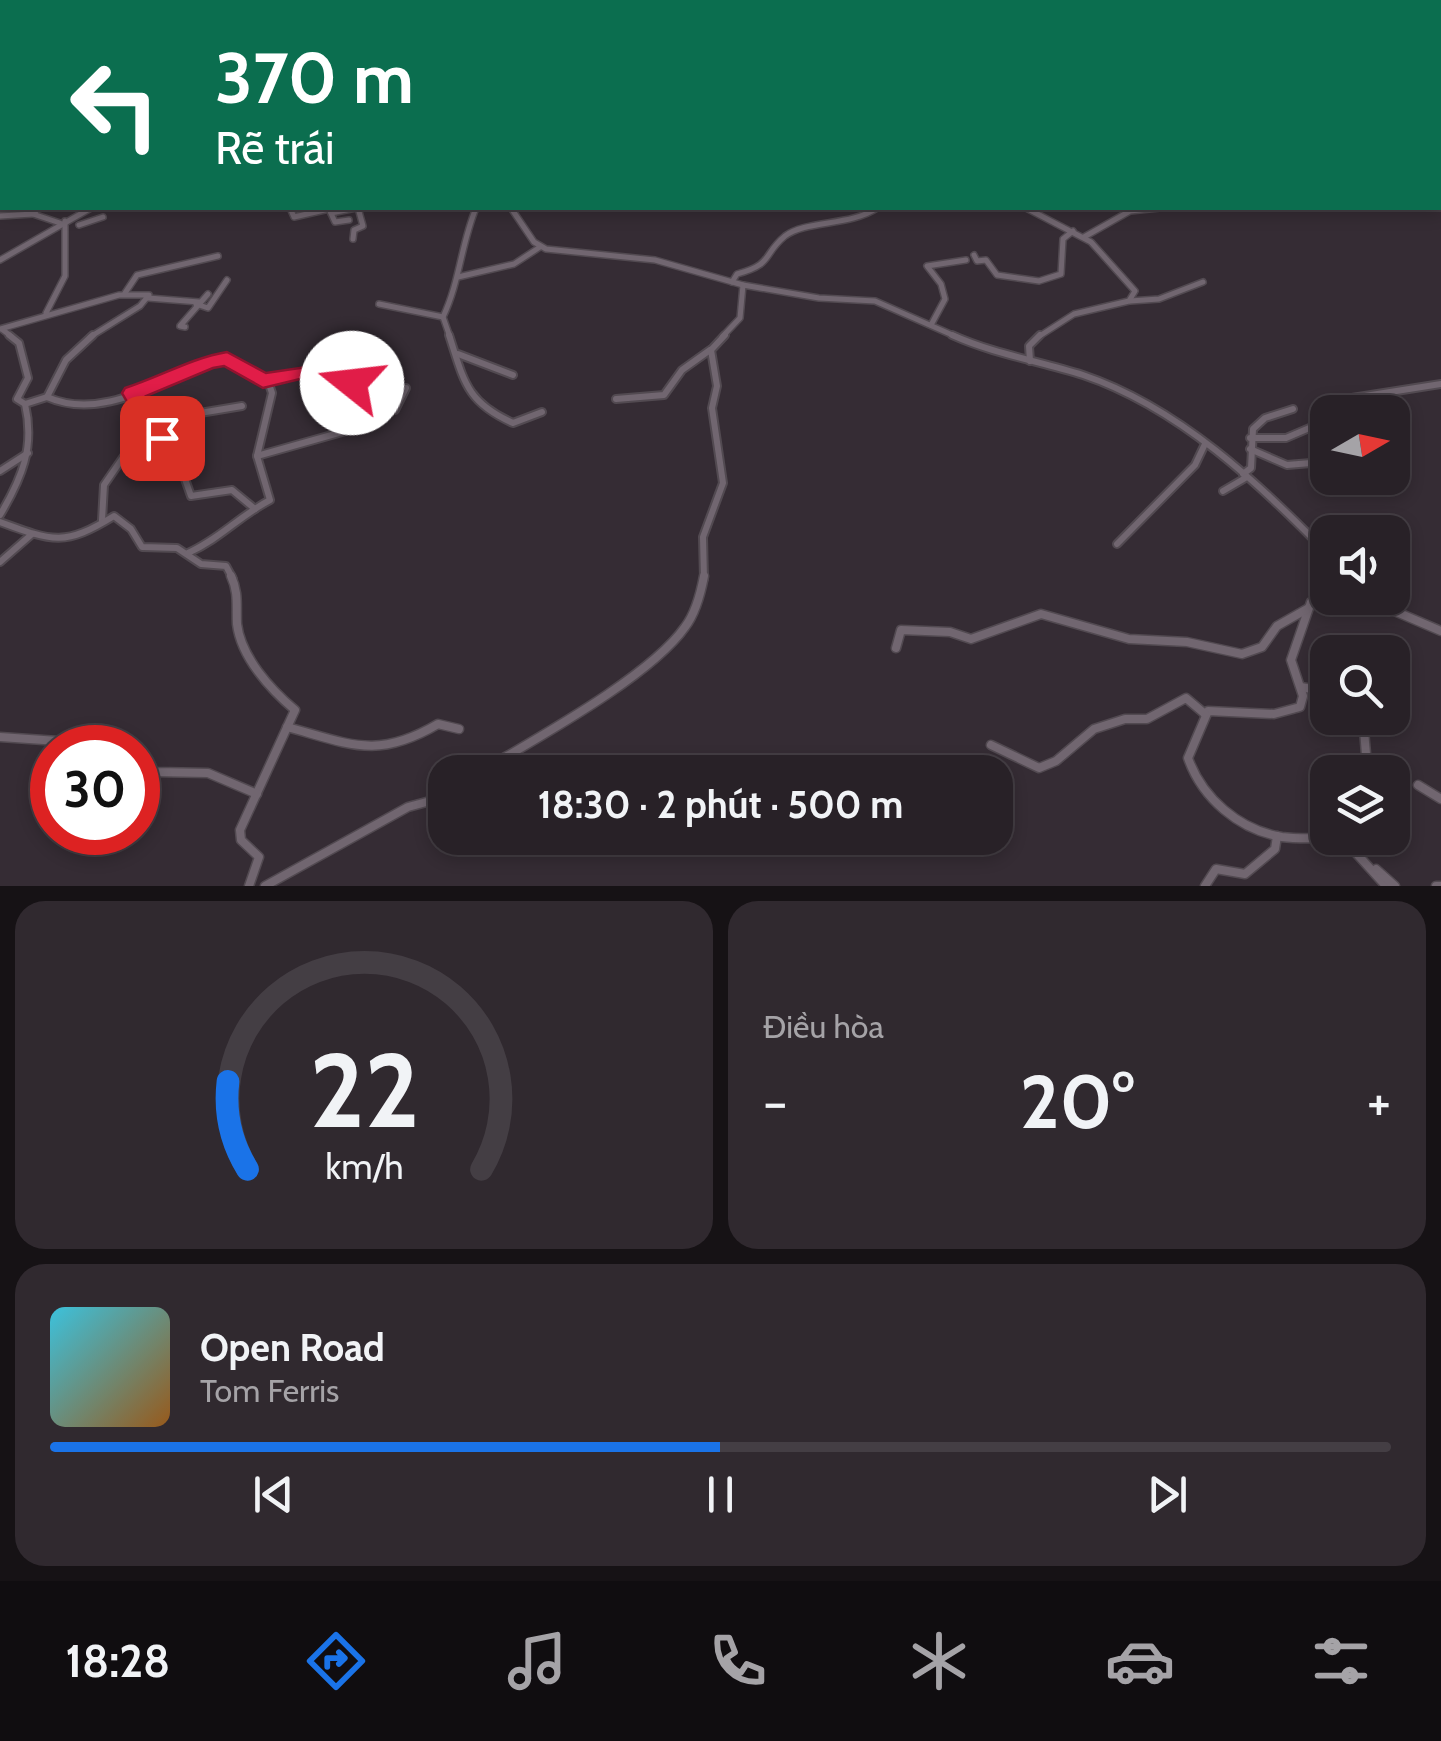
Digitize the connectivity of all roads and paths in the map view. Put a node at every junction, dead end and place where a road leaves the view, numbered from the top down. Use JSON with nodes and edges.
{"nodes":[{"id":1,"x":1284,"y":0,"type":"edge"},
{"id":2,"x":1294,"y":0,"type":"edge"},
{"id":3,"x":1306,"y":0,"type":"edge"},
{"id":4,"x":1315,"y":0,"type":"edge"},
{"id":5,"x":37,"y":210,"type":"edge"},
{"id":6,"x":87,"y":210,"type":"edge"},
{"id":7,"x":290,"y":210,"type":"edge"},
{"id":8,"x":330,"y":210,"type":"edge"},
{"id":9,"x":358,"y":210,"type":"edge"},
{"id":10,"x":475,"y":210,"type":"edge"},
{"id":11,"x":512,"y":210,"type":"edge"},
{"id":12,"x":873,"y":210,"type":"edge"},
{"id":13,"x":1030,"y":210,"type":"edge"},
{"id":14,"x":1133,"y":210,"type":"edge"},
{"id":15,"x":33,"y":214,"type":"junction"},
{"id":16,"x":78,"y":214,"type":"junction"},
{"id":17,"x":0,"y":216,"type":"edge"},
{"id":18,"x":104,"y":217,"type":"dead end"},
{"id":19,"x":349,"y":220,"type":"dead end"},
{"id":20,"x":62,"y":222,"type":"junction"},
{"id":21,"x":1073,"y":231,"type":"junction"},
{"id":22,"x":1084,"y":237,"type":"junction"},
{"id":23,"x":353,"y":239,"type":"dead end"},
{"id":24,"x":540,"y":247,"type":"junction"},
{"id":25,"x":974,"y":254,"type":"dead end"},
{"id":26,"x":218,"y":256,"type":"dead end"},
{"id":27,"x":0,"y":260,"type":"edge"},
{"id":28,"x":966,"y":260,"type":"dead end"},
{"id":29,"x":458,"y":276,"type":"junction"},
{"id":30,"x":228,"y":280,"type":"dead end"},
{"id":31,"x":732,"y":282,"type":"junction"},
{"id":32,"x":1203,"y":282,"type":"dead end"},
{"id":33,"x":743,"y":285,"type":"junction"},
{"id":34,"x":124,"y":294,"type":"junction"},
{"id":35,"x":208,"y":294,"type":"dead end"},
{"id":36,"x":148,"y":298,"type":"junction"},
{"id":37,"x":1129,"y":302,"type":"junction"},
{"id":38,"x":198,"y":303,"type":"junction"},
{"id":39,"x":380,"y":304,"type":"dead end"},
{"id":40,"x":46,"y":314,"type":"junction"},
{"id":41,"x":444,"y":317,"type":"junction"},
{"id":42,"x":931,"y":325,"type":"junction"},
{"id":43,"x":185,"y":327,"type":"dead end"},
{"id":44,"x":2,"y":329,"type":"edge"},
{"id":45,"x":711,"y":350,"type":"junction"},
{"id":46,"x":458,"y":354,"type":"junction"},
{"id":47,"x":1030,"y":361,"type":"junction"},
{"id":48,"x":513,"y":375,"type":"dead end"},
{"id":49,"x":268,"y":381,"type":"junction"},
{"id":50,"x":1441,"y":384,"type":"edge"},
{"id":51,"x":133,"y":393,"type":"junction"},
{"id":52,"x":1371,"y":395,"type":"edge"},
{"id":53,"x":47,"y":397,"type":"junction"},
{"id":54,"x":616,"y":399,"type":"dead end"},
{"id":55,"x":26,"y":404,"type":"junction"},
{"id":56,"x":242,"y":406,"type":"dead end"},
{"id":57,"x":1293,"y":408,"type":"dead end"},
{"id":58,"x":542,"y":412,"type":"dead end"},
{"id":59,"x":154,"y":418,"type":"junction"},
{"id":60,"x":1310,"y":428,"type":"edge"},
{"id":61,"x":1250,"y":438,"type":"junction"},
{"id":62,"x":1206,"y":444,"type":"junction"},
{"id":63,"x":1250,"y":448,"type":"junction"},
{"id":64,"x":29,"y":452,"type":"junction"},
{"id":65,"x":257,"y":456,"type":"junction"},
{"id":66,"x":1310,"y":464,"type":"dead end"},
{"id":67,"x":0,"y":470,"type":"edge"},
{"id":68,"x":1245,"y":476,"type":"junction"},
{"id":69,"x":1223,"y":491,"type":"dead end"},
{"id":70,"x":256,"y":509,"type":"junction"},
{"id":71,"x":0,"y":518,"type":"edge"},
{"id":72,"x":102,"y":520,"type":"junction"},
{"id":73,"x":32,"y":534,"type":"junction"},
{"id":74,"x":1310,"y":537,"type":"edge"},
{"id":75,"x":1117,"y":544,"type":"dead end"},
{"id":76,"x":188,"y":553,"type":"junction"},
{"id":77,"x":0,"y":562,"type":"edge"},
{"id":78,"x":1310,"y":605,"type":"edge"},
{"id":79,"x":1308,"y":609,"type":"junction"},
{"id":80,"x":1404,"y":615,"type":"edge"},
{"id":81,"x":1441,"y":631,"type":"edge"},
{"id":82,"x":896,"y":648,"type":"dead end"},
{"id":83,"x":1300,"y":687,"type":"junction"},
{"id":84,"x":1310,"y":689,"type":"edge"},
{"id":85,"x":1205,"y":714,"type":"junction"},
{"id":86,"x":288,"y":727,"type":"junction"},
{"id":87,"x":458,"y":729,"type":"dead end"},
{"id":88,"x":0,"y":737,"type":"edge"},
{"id":89,"x":30,"y":739,"type":"edge"},
{"id":90,"x":991,"y":746,"type":"dead end"},
{"id":91,"x":508,"y":755,"type":"edge"},
{"id":92,"x":160,"y":771,"type":"edge"},
{"id":93,"x":1418,"y":785,"type":"dead end"},
{"id":94,"x":257,"y":794,"type":"junction"},
{"id":95,"x":1441,"y":799,"type":"edge"},
{"id":96,"x":428,"y":802,"type":"edge"},
{"id":97,"x":1276,"y":836,"type":"junction"},
{"id":98,"x":1310,"y":838,"type":"edge"},
{"id":99,"x":1360,"y":855,"type":"joint"},
{"id":100,"x":249,"y":886,"type":"edge"},
{"id":101,"x":265,"y":886,"type":"edge"},
{"id":102,"x":1204,"y":886,"type":"edge"},
{"id":103,"x":1386,"y":886,"type":"edge"},
{"id":104,"x":1395,"y":886,"type":"edge"}],
"edges":[{"from":1,"to":2,"type":"street"},
{"from":3,"to":4,"type":"street"},
{"from":5,"to":15,"type":"street"},
{"from":6,"to":16,"type":"street"},
{"from":7,"to":8,"type":"street"},
{"from":8,"to":19,"type":"street"},
{"from":9,"to":23,"type":"street"},
{"from":10,"to":29,"type":"street"},
{"from":11,"to":24,"type":"street"},
{"from":12,"to":31,"type":"street"},
{"from":13,"to":21,"type":"street"},
{"from":14,"to":22,"type":"street"},
{"from":15,"to":17,"type":"street"},
{"from":15,"to":20,"type":"street"},
{"from":16,"to":18,"type":"street"},
{"from":16,"to":20,"type":"street"},
{"from":20,"to":27,"type":"street"},
{"from":20,"to":40,"type":"street"},
{"from":21,"to":22,"type":"street"},
{"from":21,"to":25,"type":"street"},
{"from":22,"to":37,"type":"street"},
{"from":24,"to":29,"type":"street"},
{"from":24,"to":31,"type":"street"},
{"from":26,"to":34,"type":"street"},
{"from":28,"to":42,"type":"street"},
{"from":29,"to":41,"type":"street"},
{"from":30,"to":38,"type":"street"},
{"from":31,"to":33,"type":"street"},
{"from":32,"to":37,"type":"street"},
{"from":33,"to":42,"type":"street"},
{"from":33,"to":45,"type":"street"},
{"from":34,"to":36,"type":"street"},
{"from":34,"to":40,"type":"street"},
{"from":35,"to":38,"type":"street"},
{"from":36,"to":38,"type":"street"},
{"from":36,"to":53,"type":"street"},
{"from":37,"to":47,"type":"street"},
{"from":38,"to":43,"type":"street"},
{"from":39,"to":41,"type":"street"},
{"from":40,"to":44,"type":"street"},
{"from":41,"to":46,"type":"street"},
{"from":42,"to":47,"type":"street"},
{"from":44,"to":55,"type":"street"},
{"from":45,"to":54,"type":"street"},
{"from":45,"to":91,"type":"street"},
{"from":46,"to":48,"type":"street"},
{"from":46,"to":58,"type":"street"},
{"from":47,"to":62,"type":"street"},
{"from":49,"to":51,"type":"street"},
{"from":49,"to":65,"type":"street"},
{"from":49,"to":65,"type":"street"},
{"from":50,"to":52,"type":"street"},
{"from":51,"to":53,"type":"street"},
{"from":51,"to":59,"type":"street"},
{"from":53,"to":55,"type":"street"},
{"from":55,"to":64,"type":"street"},
{"from":56,"to":59,"type":"street"},
{"from":57,"to":61,"type":"street"},
{"from":59,"to":70,"type":"street"},
{"from":59,"to":72,"type":"street"},
{"from":60,"to":61,"type":"street"},
{"from":61,"to":63,"type":"street"},
{"from":62,"to":68,"type":"street"},
{"from":62,"to":75,"type":"street"},
{"from":63,"to":66,"type":"street"},
{"from":63,"to":68,"type":"street"},
{"from":64,"to":67,"type":"street"},
{"from":64,"to":71,"type":"street"},
{"from":65,"to":70,"type":"street"},
{"from":68,"to":69,"type":"street"},
{"from":68,"to":74,"type":"street"},
{"from":70,"to":76,"type":"street"},
{"from":71,"to":73,"type":"street"},
{"from":72,"to":73,"type":"street"},
{"from":72,"to":76,"type":"street"},
{"from":73,"to":77,"type":"street"},
{"from":76,"to":86,"type":"street"},
{"from":78,"to":79,"type":"street"},
{"from":79,"to":82,"type":"street"},
{"from":79,"to":83,"type":"street"},
{"from":80,"to":81,"type":"street"},
{"from":83,"to":84,"type":"street"},
{"from":83,"to":85,"type":"street"},
{"from":85,"to":90,"type":"street"},
{"from":85,"to":97,"type":"street"},
{"from":86,"to":87,"type":"street"},
{"from":86,"to":94,"type":"street"},
{"from":88,"to":89,"type":"street"},
{"from":92,"to":94,"type":"street"},
{"from":93,"to":95,"type":"street"},
{"from":94,"to":100,"type":"street"},
{"from":96,"to":101,"type":"street"},
{"from":97,"to":98,"type":"street"},
{"from":97,"to":102,"type":"street"},
{"from":99,"to":103,"type":"street"},
{"from":99,"to":104,"type":"street"}]}
